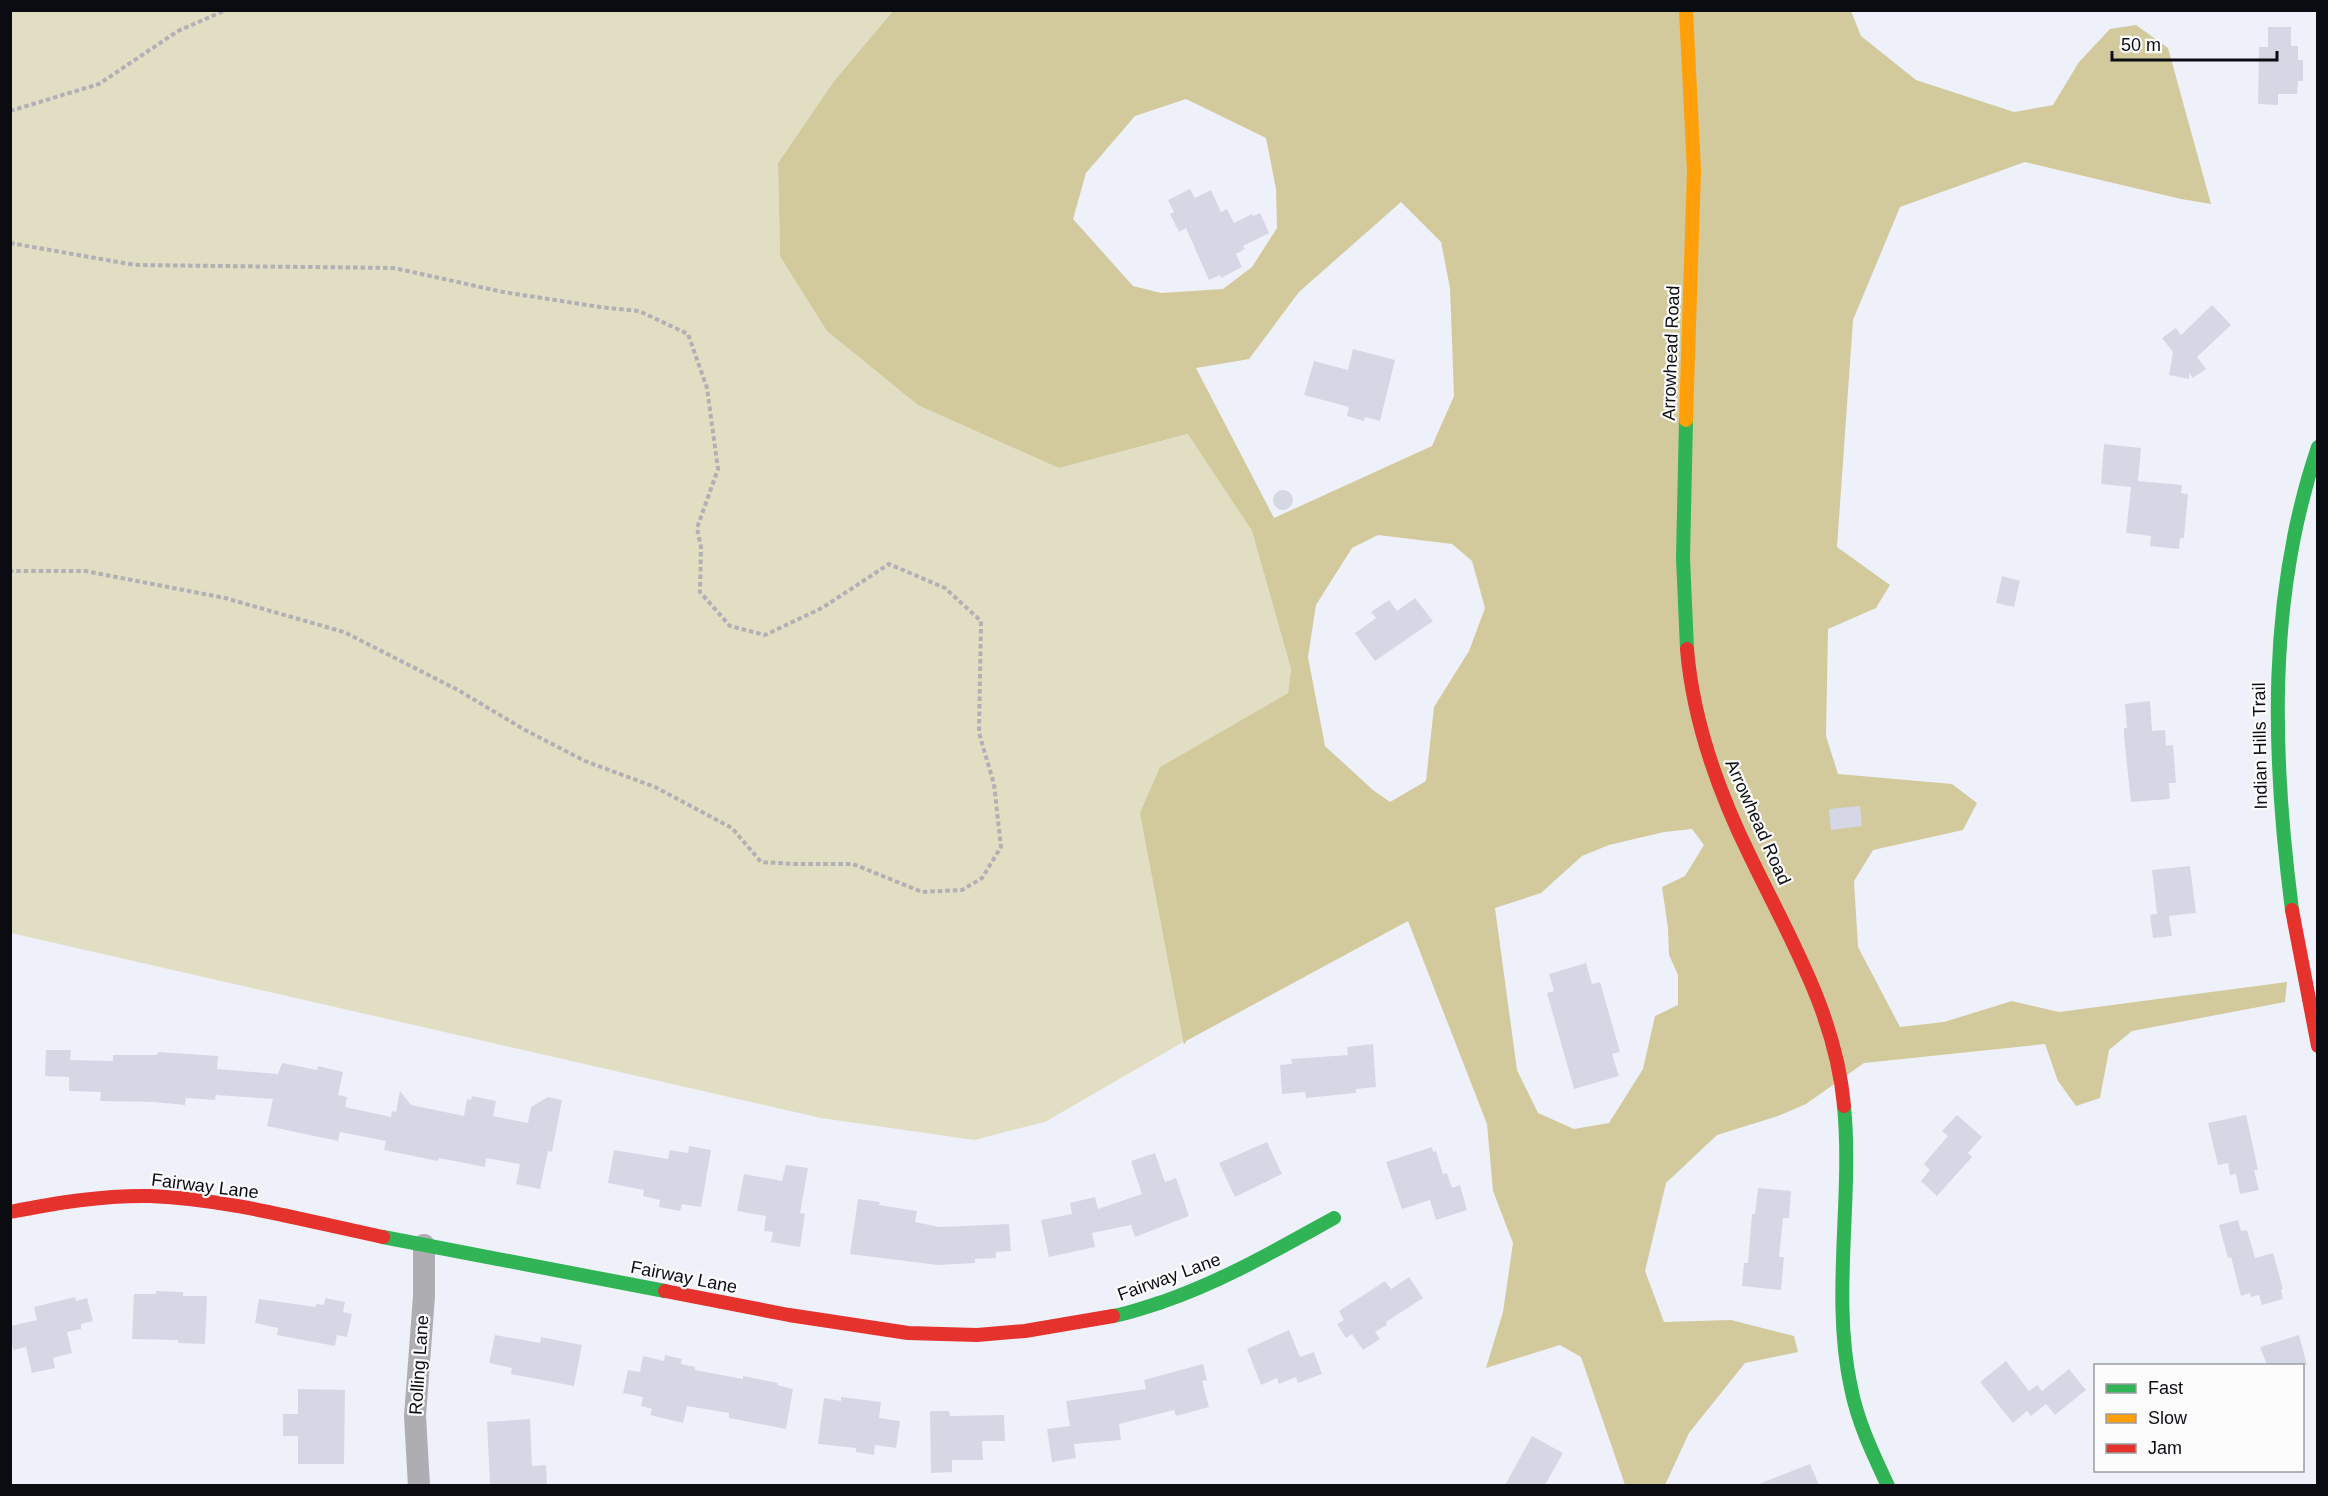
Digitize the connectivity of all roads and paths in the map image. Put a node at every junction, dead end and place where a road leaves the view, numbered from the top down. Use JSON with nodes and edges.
{"nodes":[{"id":1,"x":226,"y":10,"type":"edge"},
{"id":2,"x":1686,"y":10,"type":"edge"},
{"id":3,"x":10,"y":111,"type":"edge"},
{"id":4,"x":10,"y":243,"type":"edge"},
{"id":5,"x":2318,"y":447,"type":"edge"},
{"id":6,"x":10,"y":571,"type":"edge"},
{"id":7,"x":2318,"y":1046,"type":"edge"},
{"id":8,"x":10,"y":1212,"type":"edge"},
{"id":9,"x":1334,"y":1218,"type":"dead end"},
{"id":10,"x":424,"y":1245,"type":"junction"},
{"id":11,"x":419,"y":1485,"type":"edge"},
{"id":12,"x":1888,"y":1485,"type":"edge"}],
"edges":[{"from":1,"to":3,"type":"path"},
{"from":2,"to":12,"type":"street","name":"Arrowhead Road"},
{"from":4,"to":6,"type":"path"},
{"from":5,"to":7,"type":"street","name":"Indian Hills Trail"},
{"from":8,"to":10,"type":"street","name":"Fairway Lane"},
{"from":9,"to":10,"type":"street","name":"Fairway Lane"},
{"from":10,"to":11,"type":"street","name":"Rolling Lane"}]}
